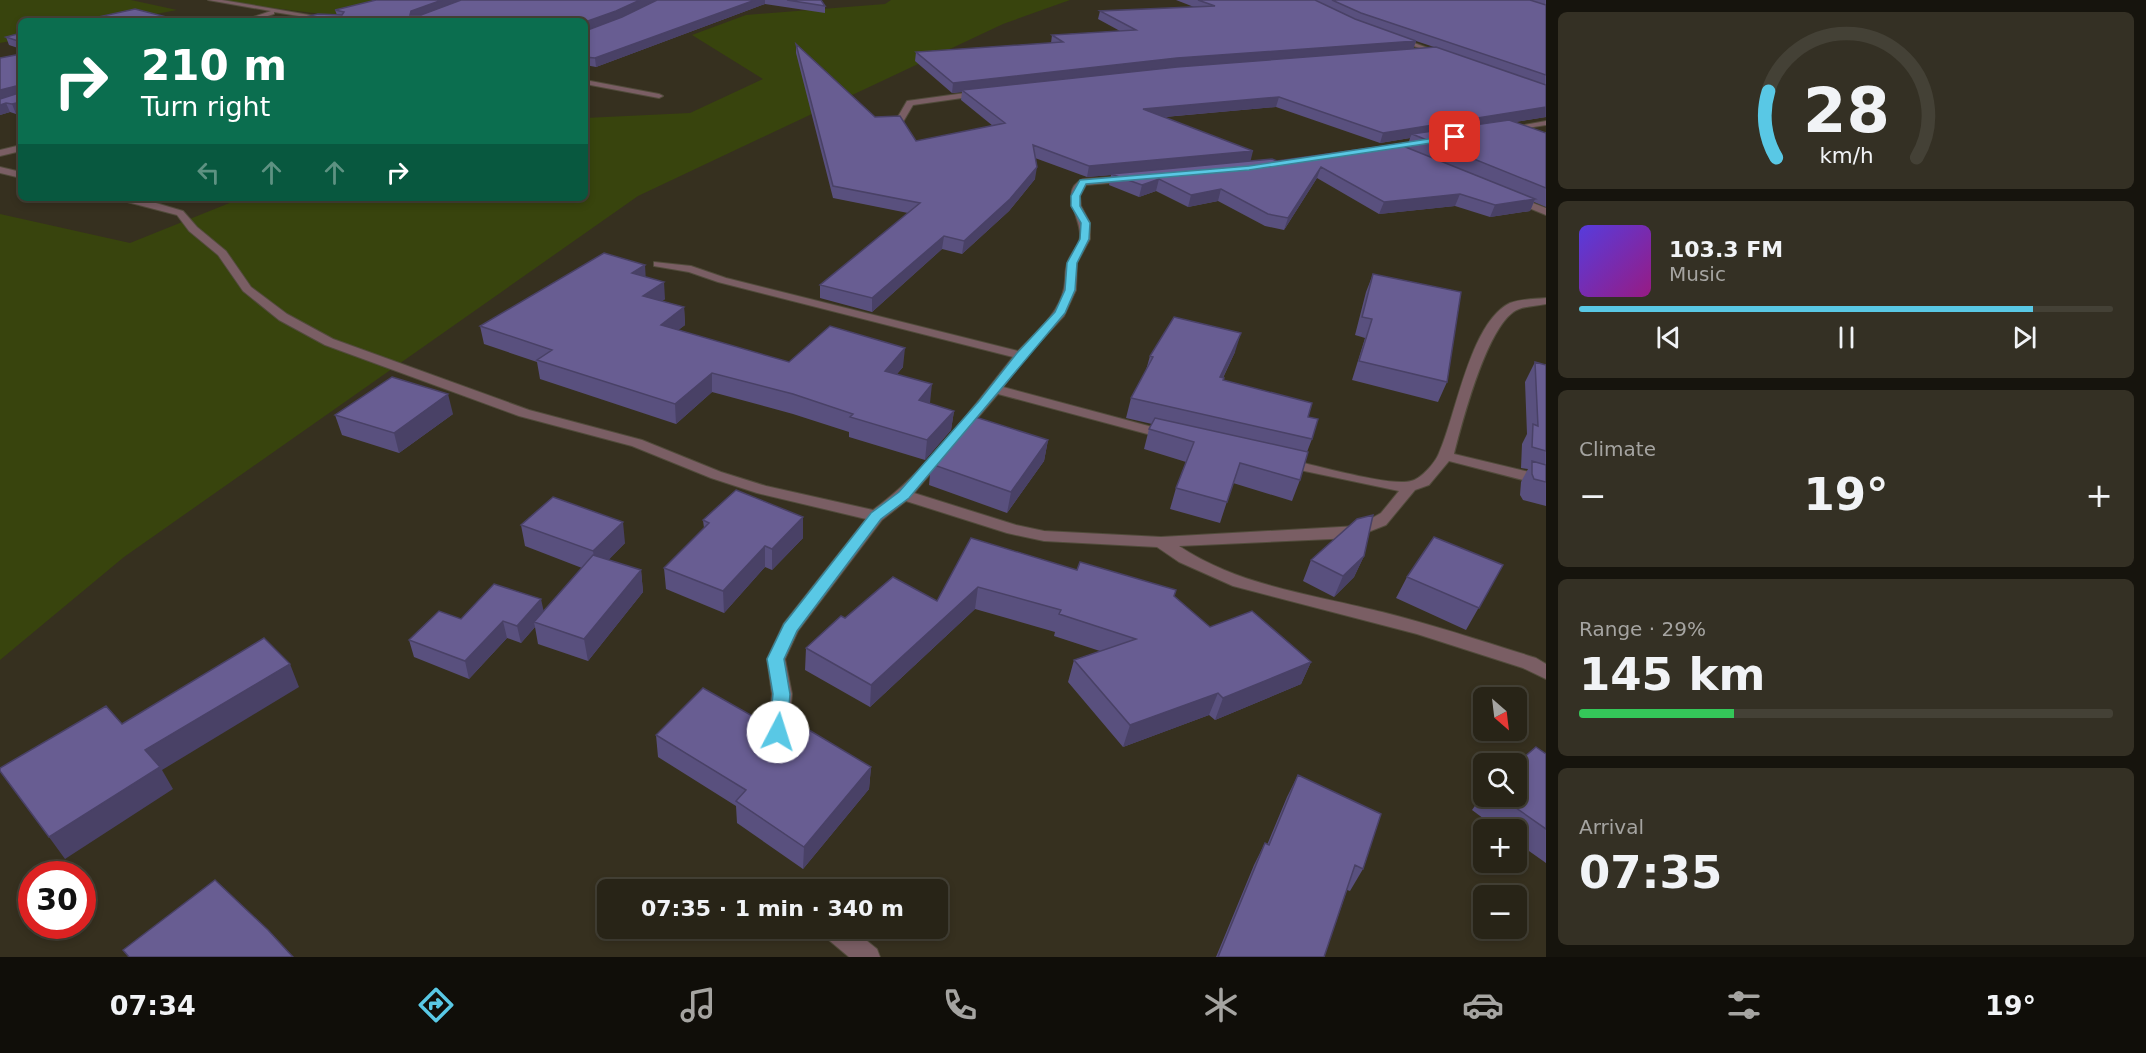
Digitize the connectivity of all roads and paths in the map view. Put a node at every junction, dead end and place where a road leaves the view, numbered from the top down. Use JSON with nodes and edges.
{"nodes":[{"id":1,"x":211,"y":0,"type":"edge"},
{"id":2,"x":275,"y":12,"type":"junction"},
{"id":3,"x":255,"y":18,"type":"edge"},
{"id":4,"x":318,"y":18,"type":"edge"},
{"id":5,"x":1389,"y":36,"type":"edge"},
{"id":6,"x":1434,"y":52,"type":"junction"},
{"id":7,"x":1412,"y":53,"type":"edge"},
{"id":8,"x":1445,"y":56,"type":"edge"},
{"id":9,"x":588,"y":83,"type":"edge"},
{"id":10,"x":990,"y":92,"type":"edge"},
{"id":11,"x":659,"y":96,"type":"dead end"},
{"id":12,"x":900,"y":120,"type":"edge"},
{"id":13,"x":1546,"y":123,"type":"edge"},
{"id":14,"x":1499,"y":130,"type":"edge"},
{"id":15,"x":18,"y":149,"type":"edge"},
{"id":16,"x":0,"y":153,"type":"edge"},
{"id":17,"x":0,"y":170,"type":"edge"},
{"id":18,"x":18,"y":174,"type":"edge"},
{"id":19,"x":1139,"y":178,"type":"edge"},
{"id":20,"x":1504,"y":195,"type":"edge"},
{"id":21,"x":139,"y":201,"type":"edge"},
{"id":22,"x":1546,"y":212,"type":"edge"},
{"id":23,"x":658,"y":264,"type":"dead end"},
{"id":24,"x":1546,"y":301,"type":"edge"},
{"id":25,"x":1021,"y":355,"type":"junction"},
{"id":26,"x":995,"y":389,"type":"junction"},
{"id":27,"x":1182,"y":438,"type":"edge"},
{"id":28,"x":1446,"y":456,"type":"junction"},
{"id":29,"x":1270,"y":459,"type":"edge"},
{"id":30,"x":1546,"y":481,"type":"edge"},
{"id":31,"x":1410,"y":487,"type":"junction"},
{"id":32,"x":904,"y":495,"type":"junction"},
{"id":33,"x":876,"y":516,"type":"junction"},
{"id":34,"x":1161,"y":542,"type":"junction"},
{"id":35,"x":1546,"y":672,"type":"edge"},
{"id":36,"x":778,"y":732,"type":"edge"},
{"id":37,"x":846,"y":939,"type":"edge"},
{"id":38,"x":868,"y":957,"type":"edge"}],
"edges":[{"from":1,"to":2,"type":"street"},
{"from":2,"to":3,"type":"street"},
{"from":2,"to":4,"type":"street"},
{"from":5,"to":6,"type":"street"},
{"from":6,"to":7,"type":"street"},
{"from":6,"to":8,"type":"street"},
{"from":9,"to":11,"type":"street"},
{"from":10,"to":12,"type":"street"},
{"from":13,"to":14,"type":"street"},
{"from":15,"to":16,"type":"street"},
{"from":17,"to":18,"type":"street"},
{"from":19,"to":25,"type":"street"},
{"from":20,"to":22,"type":"street"},
{"from":21,"to":33,"type":"street"},
{"from":23,"to":25,"type":"street"},
{"from":24,"to":28,"type":"street"},
{"from":25,"to":26,"type":"street"},
{"from":26,"to":27,"type":"street"},
{"from":26,"to":32,"type":"street"},
{"from":28,"to":30,"type":"street"},
{"from":28,"to":31,"type":"street"},
{"from":29,"to":31,"type":"street"},
{"from":31,"to":34,"type":"street"},
{"from":32,"to":33,"type":"street"},
{"from":32,"to":34,"type":"street"},
{"from":33,"to":36,"type":"street"},
{"from":34,"to":35,"type":"street"},
{"from":37,"to":38,"type":"street"}]}
